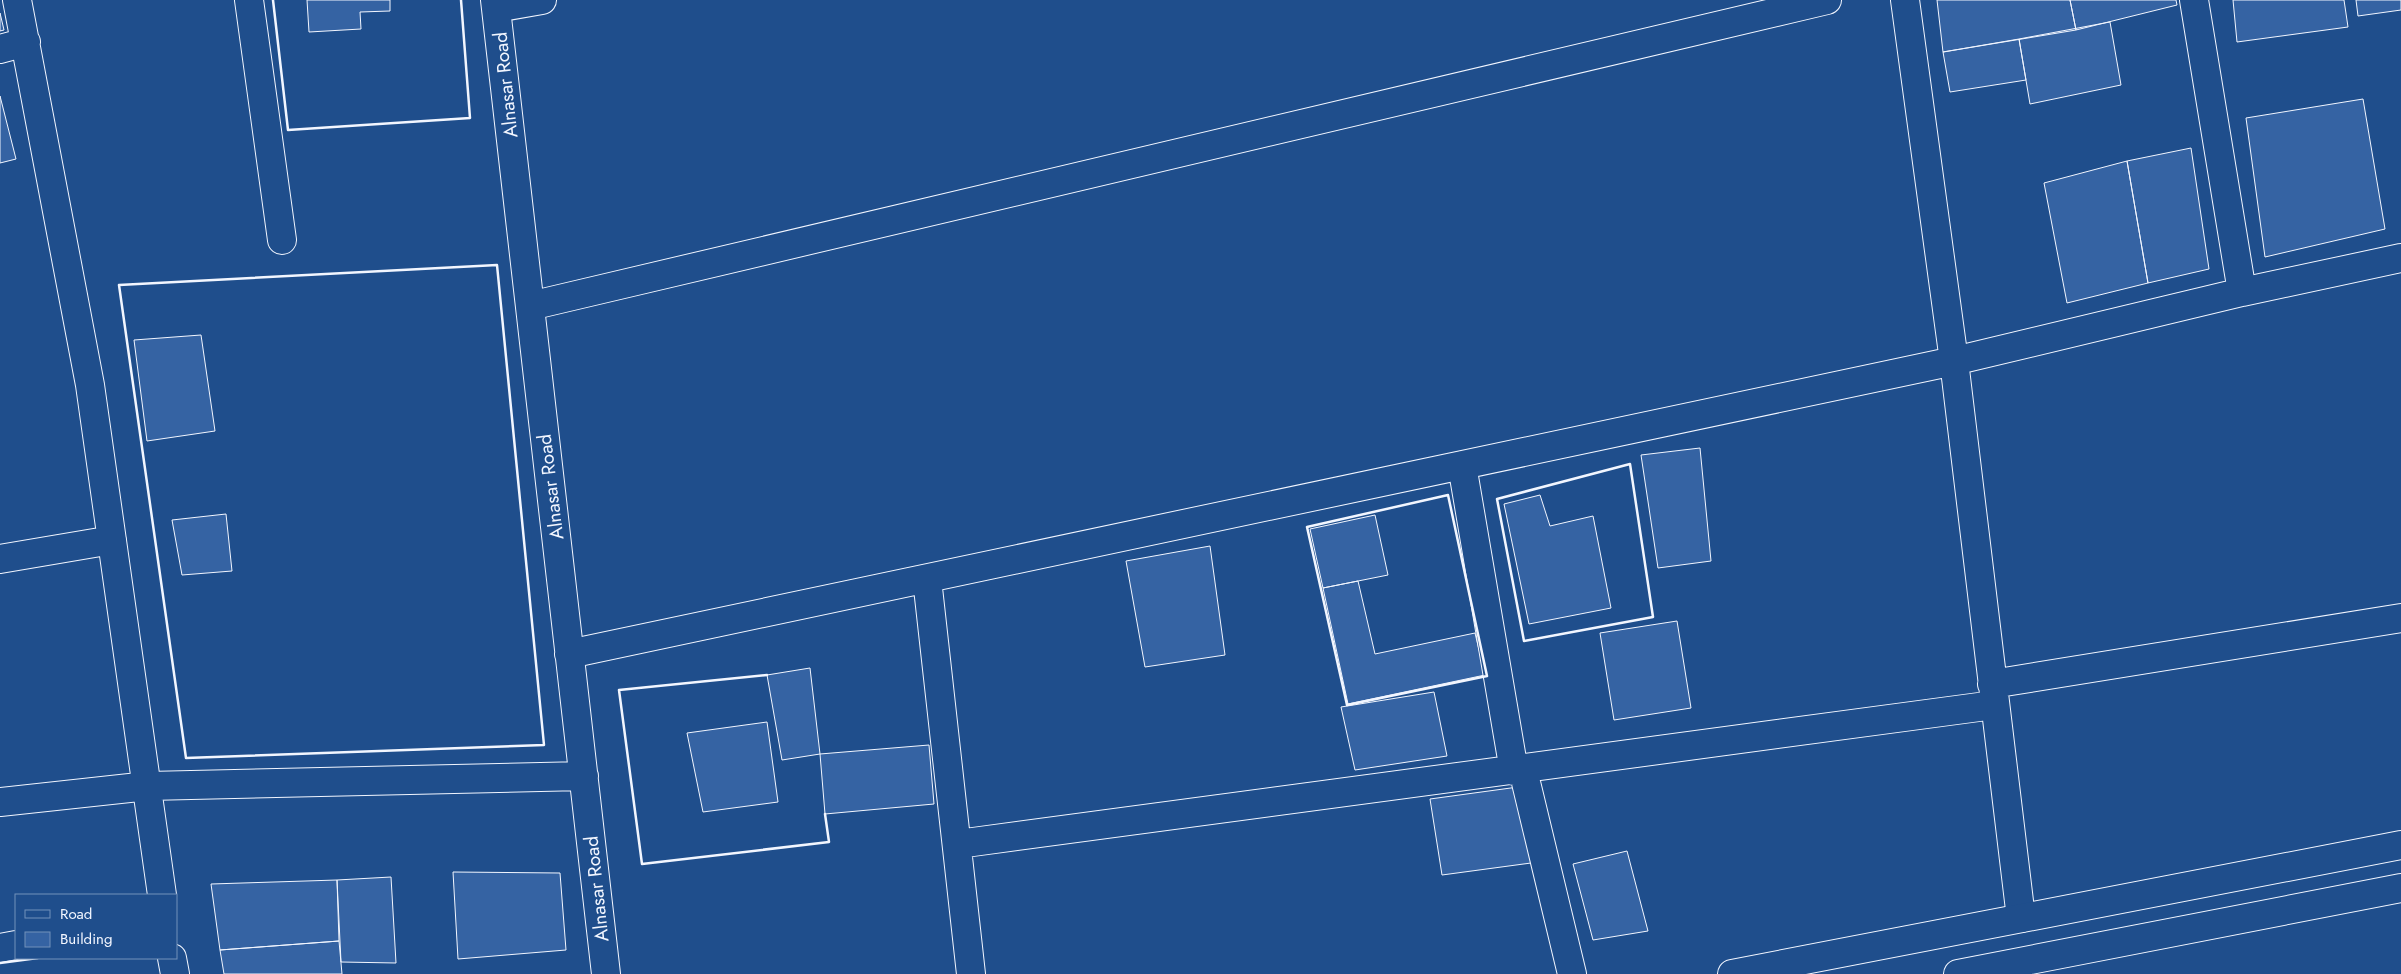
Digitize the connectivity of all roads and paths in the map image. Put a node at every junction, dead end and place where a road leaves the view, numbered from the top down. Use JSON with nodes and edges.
{"nodes":[{"id":1,"x":17,"y":0,"type":"edge"},
{"id":2,"x":249,"y":0,"type":"edge"},
{"id":3,"x":542,"y":0,"type":"edge"},
{"id":4,"x":1827,"y":0,"type":"edge"},
{"id":5,"x":1905,"y":0,"type":"edge"},
{"id":6,"x":2194,"y":0,"type":"edge"},
{"id":7,"x":496,"y":4,"type":"edge"},
{"id":8,"x":26,"y":42,"type":"junction"},
{"id":9,"x":0,"y":49,"type":"edge"},
{"id":10,"x":282,"y":240,"type":"dead end"},
{"id":11,"x":2401,"y":258,"type":"edge"},
{"id":12,"x":2242,"y":292,"type":"junction"},
{"id":13,"x":530,"y":306,"type":"junction"},
{"id":14,"x":1954,"y":361,"type":"junction"},
{"id":15,"x":1462,"y":465,"type":"junction"},
{"id":16,"x":112,"y":540,"type":"junction"},
{"id":17,"x":0,"y":559,"type":"edge"},
{"id":18,"x":926,"y":579,"type":"junction"},
{"id":19,"x":2401,"y":618,"type":"edge"},
{"id":20,"x":570,"y":654,"type":"junction"},
{"id":21,"x":1993,"y":694,"type":"junction"},
{"id":22,"x":1519,"y":770,"type":"junction"},
{"id":23,"x":584,"y":776,"type":"junction"},
{"id":24,"x":148,"y":786,"type":"junction"},
{"id":25,"x":0,"y":802,"type":"edge"},
{"id":26,"x":958,"y":844,"type":"junction"},
{"id":27,"x":2401,"y":845,"type":"edge"},
{"id":28,"x":2401,"y":888,"type":"edge"},
{"id":29,"x":162,"y":894,"type":"edge"},
{"id":30,"x":2021,"y":918,"type":"junction"},
{"id":31,"x":15,"y":946,"type":"edge"},
{"id":32,"x":0,"y":948,"type":"edge"},
{"id":33,"x":172,"y":959,"type":"edge"},
{"id":34,"x":2032,"y":967,"type":"edge"},
{"id":35,"x":175,"y":974,"type":"edge"},
{"id":36,"x":606,"y":974,"type":"edge"},
{"id":37,"x":971,"y":974,"type":"edge"},
{"id":38,"x":1572,"y":974,"type":"edge"},
{"id":39,"x":1732,"y":974,"type":"edge"},
{"id":40,"x":1958,"y":974,"type":"edge"}],
"edges":[{"from":1,"to":8,"type":"street"},
{"from":2,"to":10,"type":"street"},
{"from":3,"to":7,"type":"street"},
{"from":4,"to":13,"type":"street"},
{"from":5,"to":14,"type":"street"},
{"from":6,"to":12,"type":"street"},
{"from":7,"to":13,"type":"street","name":"Alnasar Road"},
{"from":8,"to":9,"type":"street"},
{"from":8,"to":16,"type":"street"},
{"from":11,"to":12,"type":"street"},
{"from":12,"to":14,"type":"street"},
{"from":13,"to":20,"type":"street","name":"Alnasar Road"},
{"from":14,"to":15,"type":"street"},
{"from":14,"to":21,"type":"street"},
{"from":15,"to":18,"type":"street"},
{"from":15,"to":22,"type":"street"},
{"from":16,"to":17,"type":"street"},
{"from":16,"to":24,"type":"street"},
{"from":18,"to":20,"type":"street"},
{"from":18,"to":26,"type":"street"},
{"from":19,"to":21,"type":"street"},
{"from":20,"to":23,"type":"street","name":"Alnasar Road"},
{"from":21,"to":22,"type":"street"},
{"from":21,"to":30,"type":"street"},
{"from":22,"to":26,"type":"street"},
{"from":22,"to":38,"type":"street"},
{"from":23,"to":24,"type":"street"},
{"from":23,"to":36,"type":"street","name":"Alnasar Road"},
{"from":24,"to":25,"type":"street"},
{"from":24,"to":29,"type":"street"},
{"from":26,"to":37,"type":"street"},
{"from":27,"to":30,"type":"street"},
{"from":28,"to":34,"type":"street"},
{"from":30,"to":39,"type":"street"},
{"from":31,"to":32,"type":"street"},
{"from":33,"to":35,"type":"street"},
{"from":34,"to":40,"type":"street"}]}
